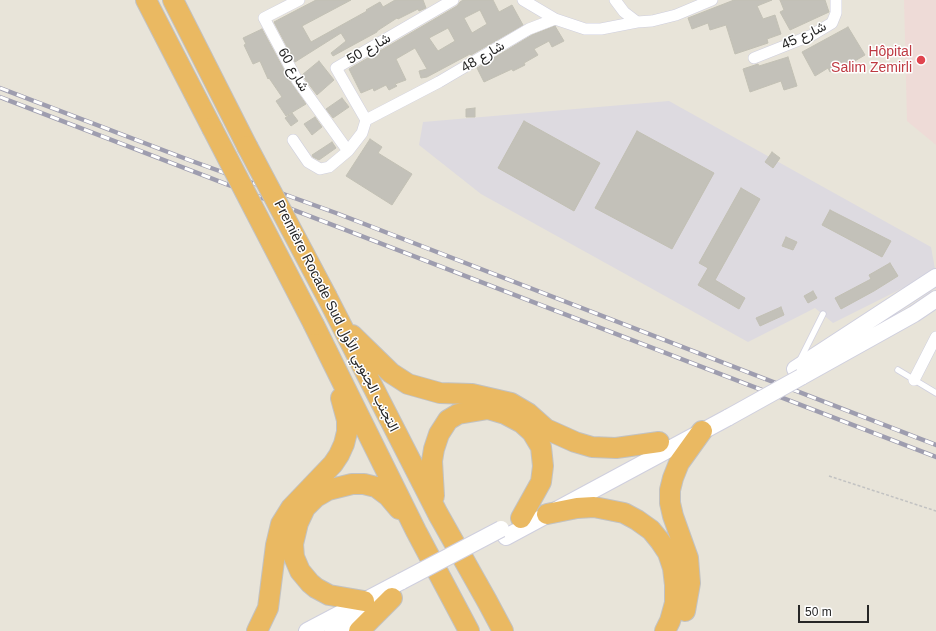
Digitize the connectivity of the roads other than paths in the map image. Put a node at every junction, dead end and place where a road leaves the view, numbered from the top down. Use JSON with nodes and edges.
{"nodes":[{"id":1,"x":146,"y":0,"type":"edge"},
{"id":2,"x":173,"y":0,"type":"edge"},
{"id":3,"x":299,"y":0,"type":"edge"},
{"id":4,"x":453,"y":0,"type":"edge"},
{"id":5,"x":523,"y":0,"type":"edge"},
{"id":6,"x":615,"y":0,"type":"edge"},
{"id":7,"x":712,"y":0,"type":"edge"},
{"id":8,"x":836,"y":0,"type":"edge"},
{"id":9,"x":555,"y":19,"type":"junction"},
{"id":10,"x":637,"y":22,"type":"junction"},
{"id":11,"x":754,"y":58,"type":"dead end"},
{"id":12,"x":366,"y":120,"type":"junction"},
{"id":13,"x":293,"y":140,"type":"dead end"},
{"id":14,"x":348,"y":152,"type":"junction"},
{"id":15,"x":936,"y":277,"type":"edge"},
{"id":16,"x":936,"y":299,"type":"edge"},
{"id":17,"x":823,"y":314,"type":"dead end"},
{"id":18,"x":314,"y":325,"type":"junction"},
{"id":19,"x":342,"y":327,"type":"junction"},
{"id":20,"x":936,"y":337,"type":"edge"},
{"id":21,"x":898,"y":370,"type":"dead end"},
{"id":22,"x":798,"y":373,"type":"junction"},
{"id":23,"x":914,"y":380,"type":"junction"},
{"id":24,"x":936,"y":393,"type":"edge"},
{"id":25,"x":726,"y":413,"type":"junction"},
{"id":26,"x":702,"y":431,"type":"junction"},
{"id":27,"x":658,"y":442,"type":"junction"},
{"id":28,"x":438,"y":514,"type":"junction"},
{"id":29,"x":547,"y":514,"type":"junction"},
{"id":30,"x":521,"y":518,"type":"junction"},
{"id":31,"x":416,"y":531,"type":"junction"},
{"id":32,"x":503,"y":533,"type":"junction"},
{"id":33,"x":401,"y":589,"type":"junction"},
{"id":34,"x":364,"y":601,"type":"junction"},
{"id":35,"x":488,"y":601,"type":"junction"},
{"id":36,"x":464,"y":625,"type":"edge"},
{"id":37,"x":257,"y":631,"type":"edge"},
{"id":38,"x":307,"y":631,"type":"edge"},
{"id":39,"x":333,"y":631,"type":"edge"},
{"id":40,"x":359,"y":631,"type":"edge"},
{"id":41,"x":502,"y":631,"type":"edge"},
{"id":42,"x":512,"y":631,"type":"edge"},
{"id":43,"x":665,"y":631,"type":"edge"},
{"id":44,"x":678,"y":631,"type":"edge"}],
"edges":[{"from":1,"to":18,"type":"highway","name":"Première Rocade Sud التجنب الجنوبي الأول","bridge":true},
{"from":2,"to":19,"type":"highway","name":"Première Rocade Sud التجنب الجنوبي الأول","bridge":true},
{"from":3,"to":14,"type":"street","name":"شارع 60"},
{"from":4,"to":12,"type":"street","name":"شارع 50"},
{"from":5,"to":9,"type":"street"},
{"from":6,"to":10,"type":"street"},
{"from":7,"to":10,"type":"street"},
{"from":8,"to":11,"type":"street","name":"شارع 45"},
{"from":9,"to":10,"type":"street"},
{"from":9,"to":12,"type":"street","name":"شارع 48"},
{"from":12,"to":14,"type":"street"},
{"from":13,"to":14,"type":"street"},
{"from":15,"to":22,"type":"main road"},
{"from":16,"to":22,"type":"main road"},
{"from":17,"to":22,"type":"lane"},
{"from":18,"to":31,"type":"highway","name":"Première Rocade Sud التجنب الجنوبي الأول"},
{"from":18,"to":37,"type":"highway"},
{"from":19,"to":27,"type":"highway"},
{"from":19,"to":28,"type":"highway","name":"Première Rocade Sud التجنب الجنوبي الأول"},
{"from":20,"to":23,"type":"street"},
{"from":21,"to":23,"type":"lane"},
{"from":22,"to":25,"type":"main road"},
{"from":23,"to":24,"type":"lane"},
{"from":25,"to":26,"type":"main road"},
{"from":25,"to":27,"type":"main road"},
{"from":26,"to":29,"type":"main road"},
{"from":26,"to":44,"type":"highway"},
{"from":27,"to":30,"type":"main road"},
{"from":28,"to":30,"type":"highway"},
{"from":28,"to":35,"type":"highway","name":"Première Rocade Sud التجنب الجنوبي الأول"},
{"from":29,"to":32,"type":"main road"},
{"from":29,"to":43,"type":"highway"},
{"from":30,"to":32,"type":"main road"},
{"from":31,"to":34,"type":"highway"},
{"from":31,"to":36,"type":"highway","name":"Première Rocade Sud التجنب الجنوبي الأول"},
{"from":32,"to":33,"type":"main road","bridge":true},
{"from":33,"to":34,"type":"main road"},
{"from":33,"to":39,"type":"main road"},
{"from":33,"to":40,"type":"highway"},
{"from":34,"to":38,"type":"main road"},
{"from":35,"to":41,"type":"highway","name":"Première Rocade Sud التجنب الجنوبي الأول"},
{"from":35,"to":42,"type":"highway"}]}
